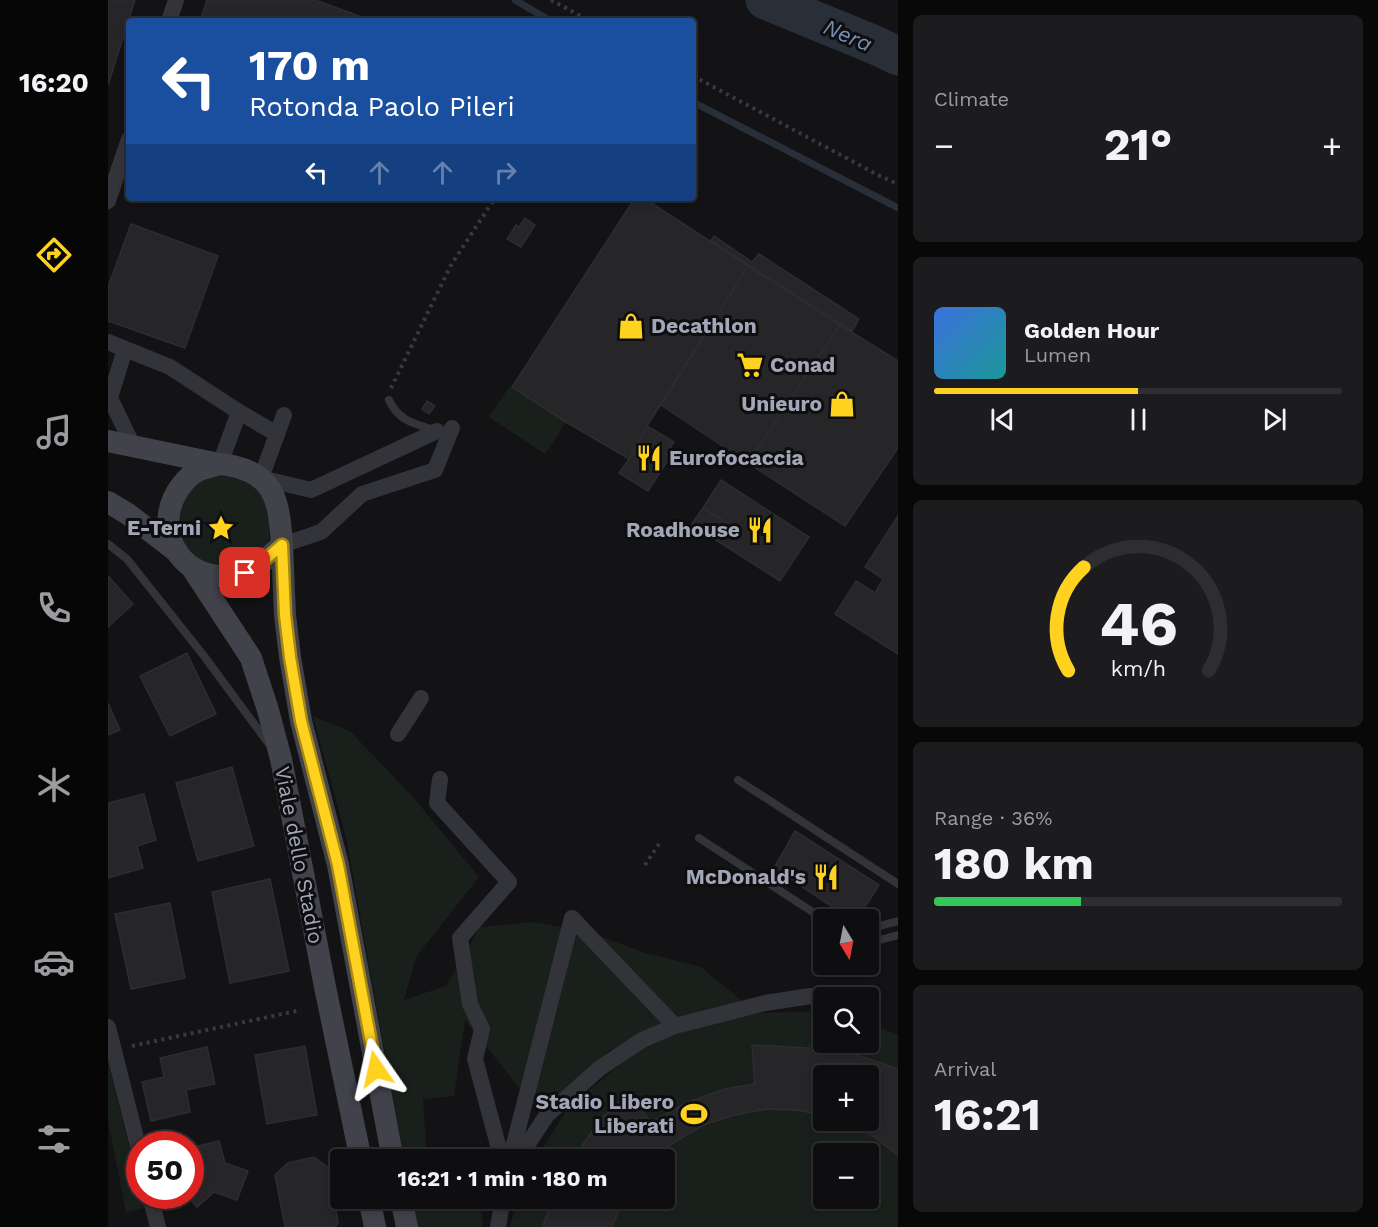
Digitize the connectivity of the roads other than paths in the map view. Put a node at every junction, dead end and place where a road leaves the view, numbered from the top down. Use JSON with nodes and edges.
{"nodes":[{"id":1,"x":176,"y":0,"type":"edge"},
{"id":2,"x":170,"y":18,"type":"edge"},
{"id":3,"x":126,"y":148,"type":"edge"},
{"id":4,"x":108,"y":201,"type":"edge"},
{"id":5,"x":108,"y":342,"type":"edge"},
{"id":6,"x":125,"y":349,"type":"junction"},
{"id":7,"x":109,"y":399,"type":"edge"},
{"id":8,"x":389,"y":400,"type":"road end"},
{"id":9,"x":239,"y":412,"type":"junction"},
{"id":10,"x":284,"y":415,"type":"dead end"},
{"id":11,"x":445,"y":429,"type":"junction"},
{"id":12,"x":277,"y":434,"type":"junction"},
{"id":13,"x":108,"y":441,"type":"edge"},
{"id":14,"x":134,"y":448,"type":"junction"},
{"id":15,"x":220,"y":465,"type":"junction"},
{"id":16,"x":261,"y":478,"type":"junction"},
{"id":17,"x":108,"y":502,"type":"edge"},
{"id":18,"x":108,"y":544,"type":"edge"},
{"id":19,"x":282,"y":545,"type":"junction"},
{"id":20,"x":176,"y":551,"type":"junction"},
{"id":21,"x":192,"y":568,"type":"junction"},
{"id":22,"x":421,"y":698,"type":"dead end"},
{"id":23,"x":398,"y":734,"type":"dead end"},
{"id":24,"x":281,"y":759,"type":"junction"},
{"id":25,"x":440,"y":779,"type":"dead end"},
{"id":26,"x":738,"y":780,"type":"dead end"},
{"id":27,"x":699,"y":838,"type":"dead end"},
{"id":28,"x":898,"y":884,"type":"edge"},
{"id":29,"x":813,"y":912,"type":"edge"},
{"id":30,"x":898,"y":921,"type":"edge"},
{"id":31,"x":879,"y":926,"type":"edge"},
{"id":32,"x":898,"y":935,"type":"edge"},
{"id":33,"x":879,"y":940,"type":"edge"},
{"id":34,"x":811,"y":996,"type":"dead end"},
{"id":35,"x":675,"y":1026,"type":"junction"},
{"id":36,"x":108,"y":1027,"type":"edge"},
{"id":37,"x":134,"y":1131,"type":"edge"},
{"id":38,"x":359,"y":1149,"type":"edge"},
{"id":39,"x":391,"y":1149,"type":"edge"},
{"id":40,"x":499,"y":1149,"type":"edge"},
{"id":41,"x":513,"y":1149,"type":"edge"},
{"id":42,"x":525,"y":1149,"type":"edge"},
{"id":43,"x":153,"y":1209,"type":"edge"},
{"id":44,"x":371,"y":1209,"type":"edge"},
{"id":45,"x":403,"y":1209,"type":"edge"},
{"id":46,"x":501,"y":1209,"type":"edge"},
{"id":47,"x":158,"y":1227,"type":"edge"},
{"id":48,"x":375,"y":1227,"type":"edge"},
{"id":49,"x":407,"y":1227,"type":"edge"},
{"id":50,"x":498,"y":1227,"type":"edge"}],
"edges":[{"from":1,"to":2,"type":"street"},
{"from":3,"to":4,"type":"street"},
{"from":5,"to":6,"type":"street"},
{"from":6,"to":7,"type":"street"},
{"from":6,"to":9,"type":"street"},
{"from":7,"to":14,"type":"street"},
{"from":8,"to":11,"type":"lane"},
{"from":9,"to":12,"type":"street"},
{"from":9,"to":15,"type":"street"},
{"from":10,"to":12,"type":"street"},
{"from":11,"to":16,"type":"street"},
{"from":11,"to":19,"type":"street"},
{"from":12,"to":16,"type":"street"},
{"from":13,"to":14,"type":"main road"},
{"from":14,"to":15,"type":"main road"},
{"from":15,"to":16,"type":"main road"},
{"from":15,"to":20,"type":"main road"},
{"from":16,"to":19,"type":"main road"},
{"from":17,"to":20,"type":"main road"},
{"from":18,"to":24,"type":"lane"},
{"from":19,"to":21,"type":"main road"},
{"from":19,"to":39,"type":"main road","name":"Viale dello Stadio"},
{"from":20,"to":21,"type":"main road"},
{"from":21,"to":24,"type":"main road","name":"Viale dello Stadio"},
{"from":22,"to":23,"type":"street"},
{"from":24,"to":38,"type":"main road","name":"Viale dello Stadio"},
{"from":25,"to":40,"type":"street"},
{"from":26,"to":28,"type":"lane"},
{"from":27,"to":29,"type":"lane"},
{"from":30,"to":31,"type":"lane"},
{"from":32,"to":33,"type":"lane"},
{"from":34,"to":35,"type":"street"},
{"from":35,"to":41,"type":"street"},
{"from":35,"to":42,"type":"street"},
{"from":36,"to":37,"type":"street"},
{"from":43,"to":47,"type":"street"},
{"from":44,"to":48,"type":"main road"},
{"from":45,"to":49,"type":"main road"},
{"from":46,"to":50,"type":"street"}]}
